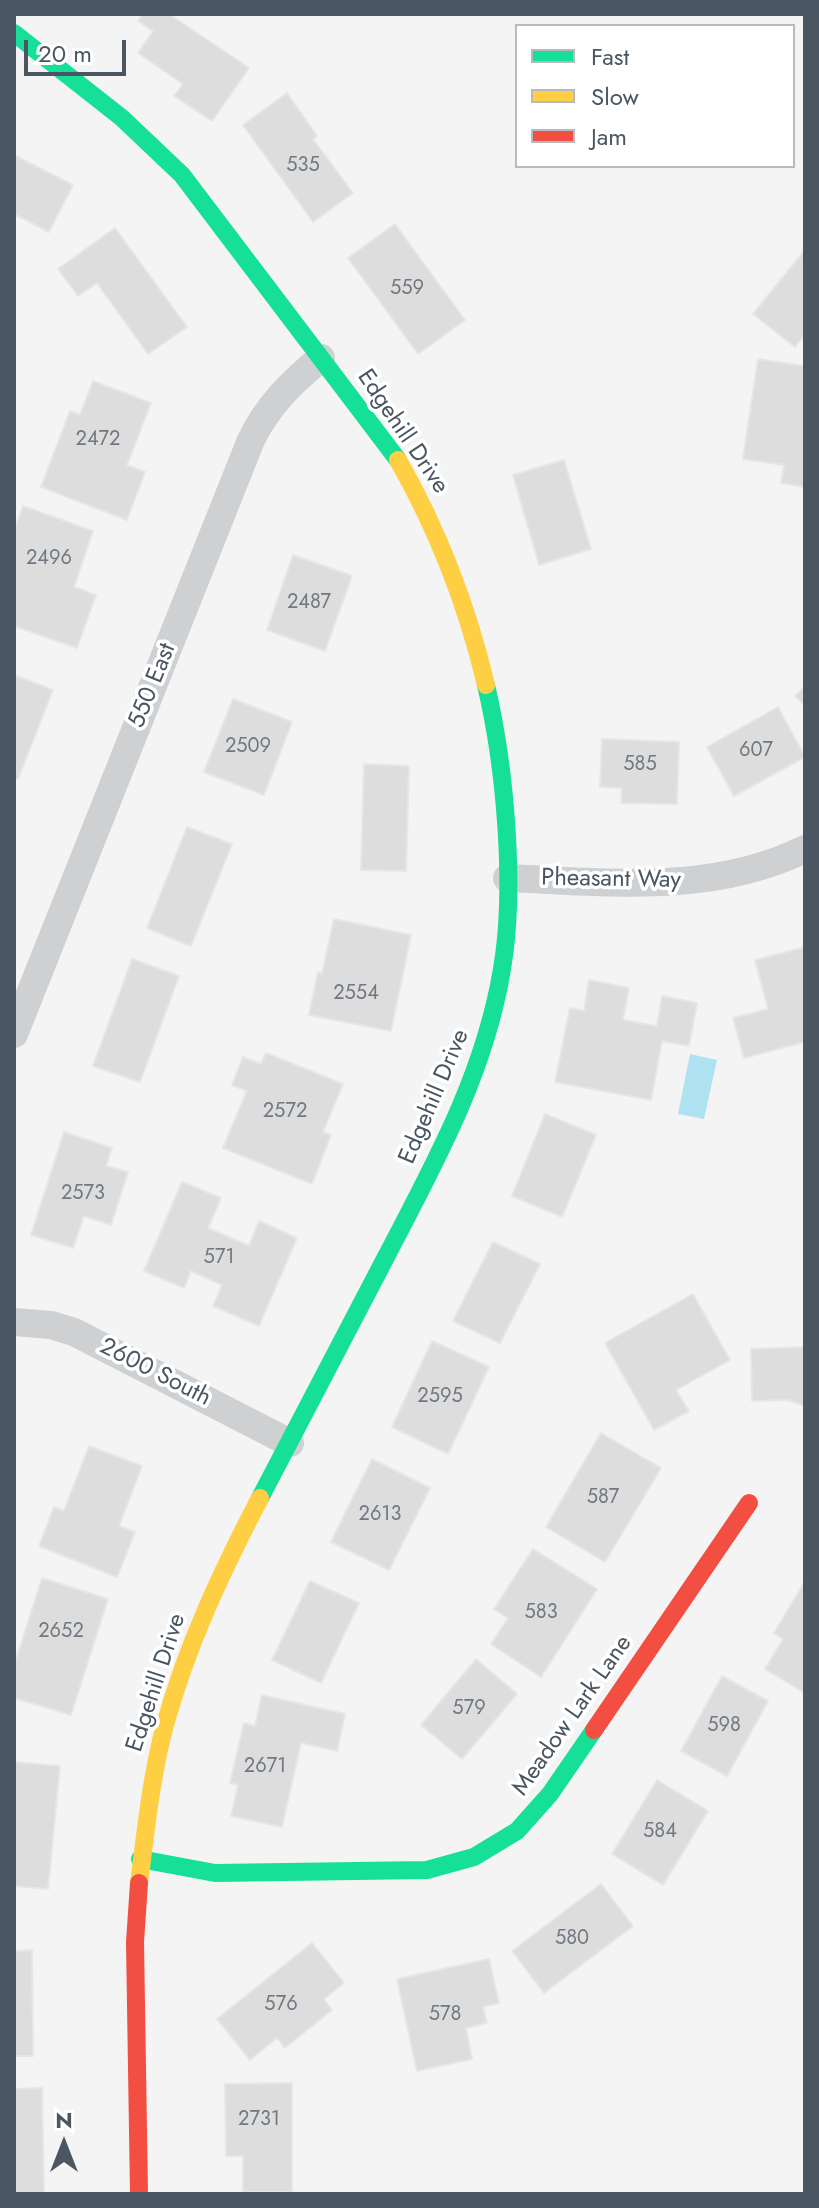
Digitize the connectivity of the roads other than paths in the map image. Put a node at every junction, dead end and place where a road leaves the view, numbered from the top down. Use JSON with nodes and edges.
{"nodes":[{"id":1,"x":14,"y":33,"type":"edge"},
{"id":2,"x":321,"y":358,"type":"junction"},
{"id":3,"x":805,"y":849,"type":"edge"},
{"id":4,"x":507,"y":878,"type":"junction"},
{"id":5,"x":14,"y":1034,"type":"edge"},
{"id":6,"x":14,"y":1322,"type":"edge"},
{"id":7,"x":290,"y":1443,"type":"junction"},
{"id":8,"x":749,"y":1503,"type":"dead end"},
{"id":9,"x":140,"y":1859,"type":"junction"},
{"id":10,"x":139,"y":2194,"type":"edge"}],
"edges":[{"from":1,"to":2,"type":"street","name":"Edgehill Drive"},
{"from":2,"to":4,"type":"street","name":"Edgehill Drive"},
{"from":2,"to":5,"type":"street","name":"550 East"},
{"from":3,"to":4,"type":"street","name":"Pheasant Way"},
{"from":4,"to":7,"type":"street","name":"Edgehill Drive"},
{"from":6,"to":7,"type":"street","name":"2600 South"},
{"from":7,"to":9,"type":"street","name":"Edgehill Drive"},
{"from":8,"to":9,"type":"street","name":"Meadow Lark Lane"},
{"from":9,"to":10,"type":"street","name":"Edgehill Drive"}]}
